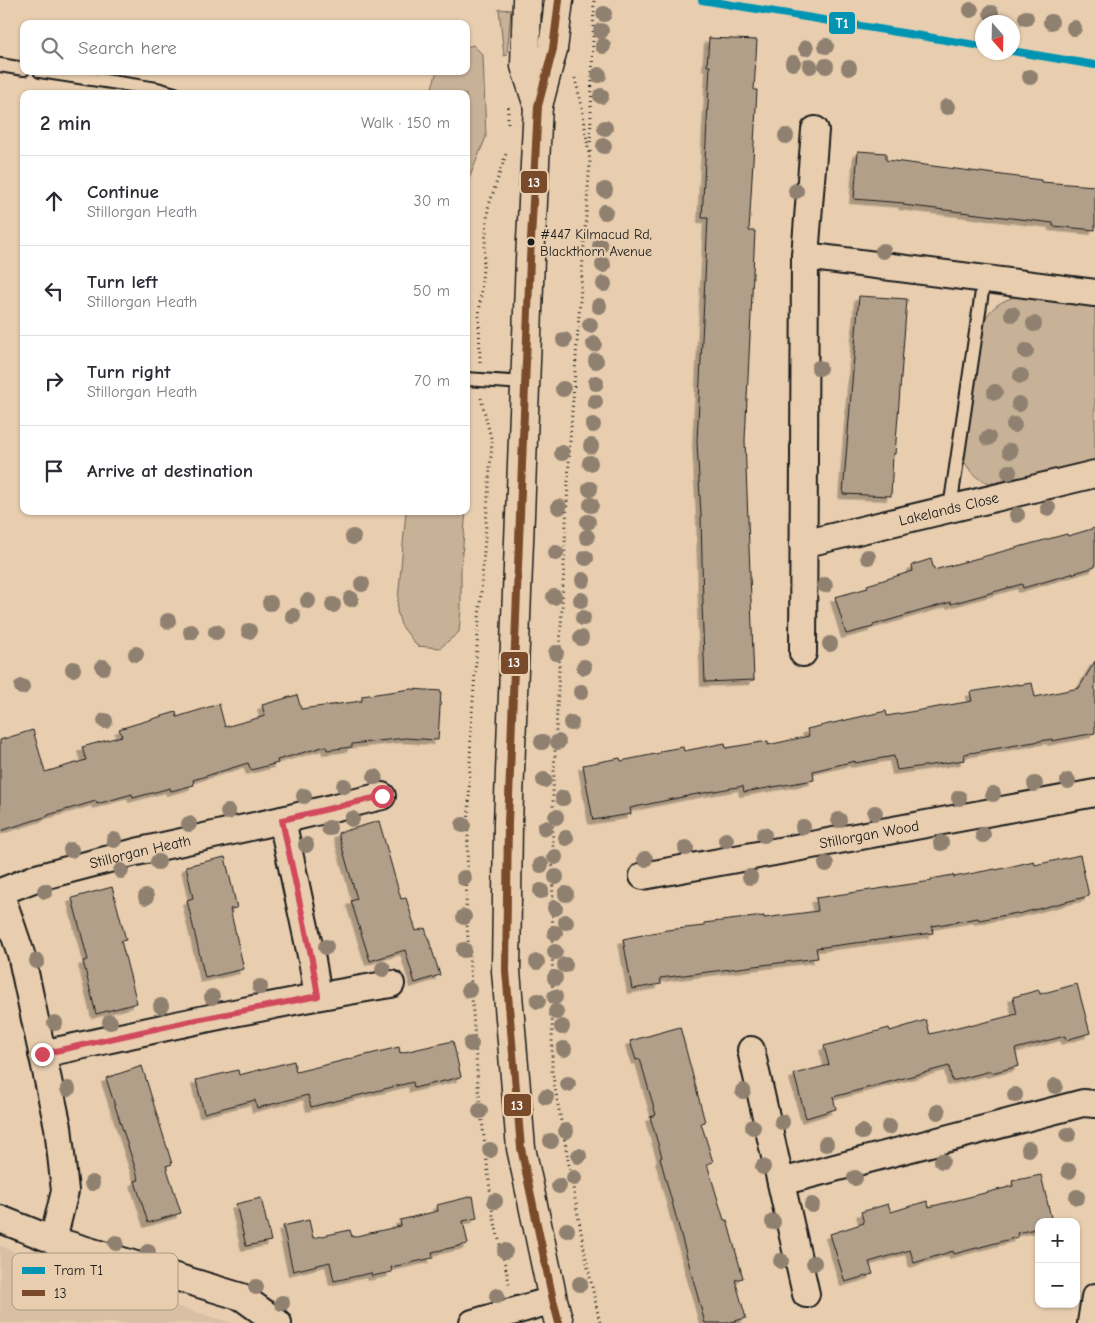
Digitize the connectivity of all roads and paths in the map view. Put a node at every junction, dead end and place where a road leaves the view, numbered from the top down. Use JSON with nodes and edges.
{"nodes":[{"id":1,"x":527,"y":0,"type":"edge"},
{"id":2,"x":559,"y":0,"type":"edge"},
{"id":3,"x":594,"y":0,"type":"edge"},
{"id":4,"x":0,"y":65,"type":"edge"},
{"id":5,"x":20,"y":68,"type":"edge"},
{"id":6,"x":573,"y":70,"type":"dead end"},
{"id":7,"x":66,"y":75,"type":"edge"},
{"id":8,"x":161,"y":90,"type":"edge"},
{"id":9,"x":538,"y":106,"type":"junction"},
{"id":10,"x":815,"y":130,"type":"dead end"},
{"id":11,"x":590,"y":161,"type":"junction"},
{"id":12,"x":805,"y":256,"type":"junction"},
{"id":13,"x":984,"y":278,"type":"junction"},
{"id":14,"x":1095,"y":293,"type":"edge"},
{"id":15,"x":470,"y":379,"type":"edge"},
{"id":16,"x":525,"y":383,"type":"junction"},
{"id":17,"x":1095,"y":474,"type":"edge"},
{"id":18,"x":950,"y":508,"type":"junction"},
{"id":19,"x":803,"y":544,"type":"junction"},
{"id":20,"x":803,"y":653,"type":"dead end"},
{"id":21,"x":1095,"y":793,"type":"edge"},
{"id":22,"x":382,"y":796,"type":"dead end"},
{"id":23,"x":282,"y":820,"type":"junction"},
{"id":24,"x":643,"y":876,"type":"dead end"},
{"id":25,"x":0,"y":892,"type":"edge"},
{"id":26,"x":391,"y":984,"type":"dead end"},
{"id":27,"x":318,"y":996,"type":"junction"},
{"id":28,"x":751,"y":1050,"type":"dead end"},
{"id":29,"x":42,"y":1054,"type":"junction"},
{"id":30,"x":1095,"y":1104,"type":"edge"},
{"id":31,"x":781,"y":1182,"type":"junction"},
{"id":32,"x":0,"y":1219,"type":"edge"},
{"id":33,"x":53,"y":1240,"type":"junction"},
{"id":34,"x":96,"y":1253,"type":"edge"},
{"id":35,"x":178,"y":1278,"type":"edge"},
{"id":36,"x":806,"y":1294,"type":"dead end"},
{"id":37,"x":1095,"y":1297,"type":"edge"},
{"id":38,"x":556,"y":1312,"type":"edge"},
{"id":39,"x":278,"y":1323,"type":"edge"},
{"id":40,"x":473,"y":1323,"type":"edge"},
{"id":41,"x":600,"y":1323,"type":"edge"},
{"id":42,"x":1092,"y":1323,"type":"edge"}],
"edges":[{"from":1,"to":9,"type":"street"},
{"from":2,"to":9,"type":"street"},
{"from":3,"to":11,"type":"path"},
{"from":4,"to":5,"type":"lane"},
{"from":6,"to":11,"type":"path"},
{"from":7,"to":8,"type":"lane"},
{"from":9,"to":16,"type":"street"},
{"from":10,"to":12,"type":"street"},
{"from":11,"to":41,"type":"path"},
{"from":12,"to":13,"type":"street"},
{"from":12,"to":19,"type":"street"},
{"from":13,"to":14,"type":"street"},
{"from":13,"to":18,"type":"lane"},
{"from":15,"to":16,"type":"lane"},
{"from":16,"to":38,"type":"street"},
{"from":17,"to":18,"type":"street","name":"Lakelands Close"},
{"from":18,"to":19,"type":"street","name":"Lakelands Close"},
{"from":19,"to":20,"type":"street"},
{"from":21,"to":24,"type":"street","name":"Stillorgan Wood"},
{"from":22,"to":23,"type":"street","name":"Stillorgan Heath"},
{"from":23,"to":25,"type":"street","name":"Stillorgan Heath"},
{"from":23,"to":27,"type":"street"},
{"from":25,"to":29,"type":"street","name":"Stillorgan Heath"},
{"from":26,"to":27,"type":"street"},
{"from":27,"to":29,"type":"street"},
{"from":28,"to":31,"type":"street"},
{"from":29,"to":33,"type":"street","name":"Stillorgan Heath"},
{"from":30,"to":31,"type":"street"},
{"from":31,"to":36,"type":"street"},
{"from":32,"to":33,"type":"street"},
{"from":33,"to":34,"type":"street"},
{"from":35,"to":39,"type":"street"},
{"from":37,"to":42,"type":"street"},
{"from":38,"to":40,"type":"street"}]}
